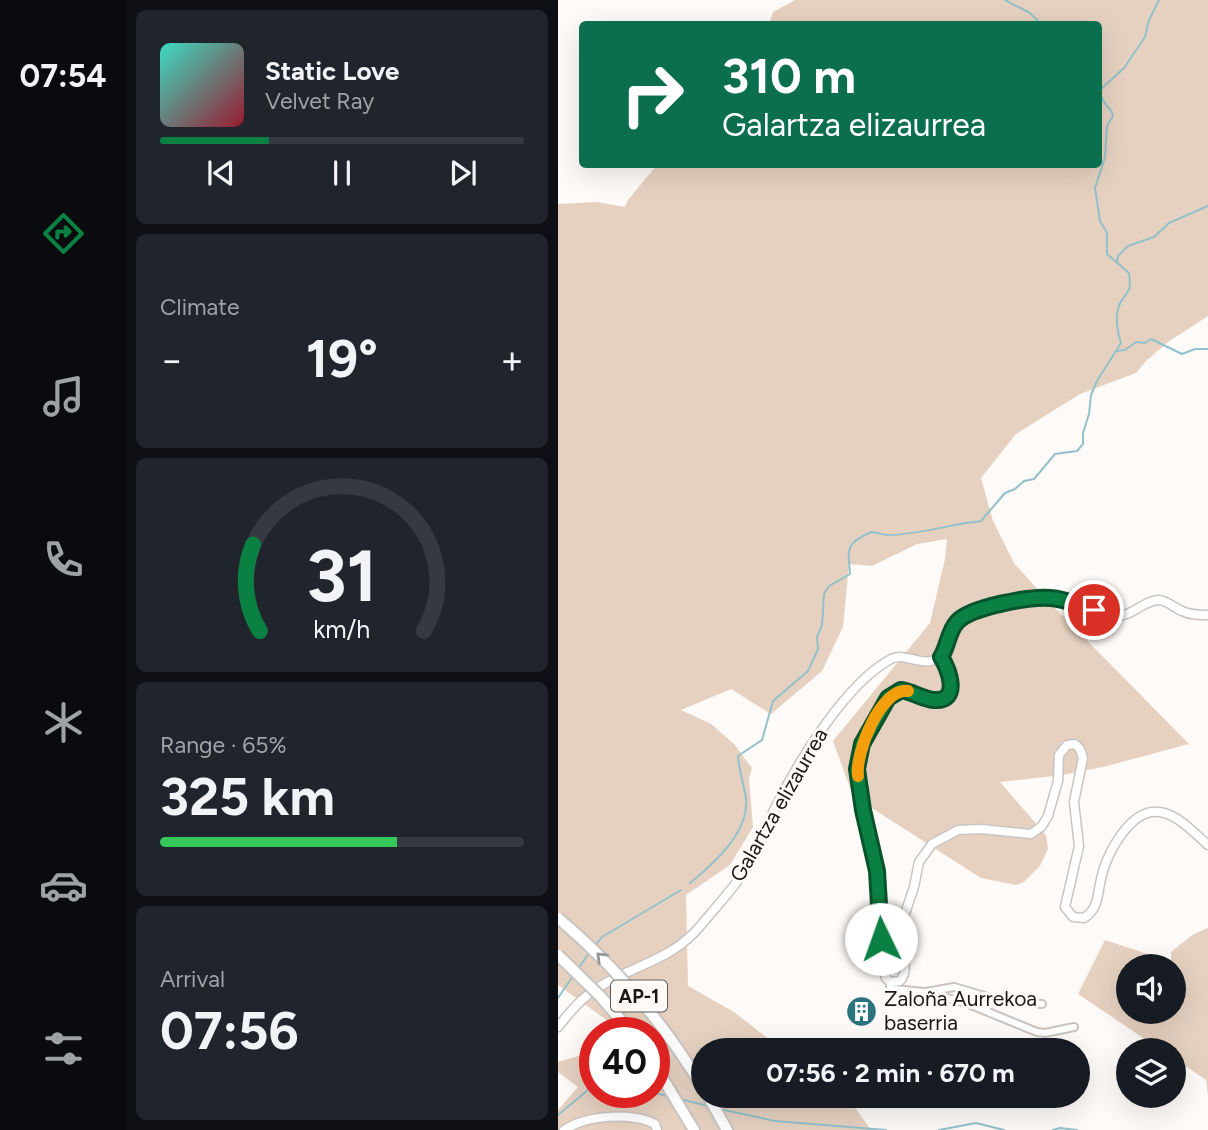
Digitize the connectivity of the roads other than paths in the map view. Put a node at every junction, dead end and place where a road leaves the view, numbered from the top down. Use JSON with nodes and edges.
{"nodes":[{"id":1,"x":1208,"y":615,"type":"edge"},
{"id":2,"x":941,"y":657,"type":"junction"},
{"id":3,"x":1208,"y":845,"type":"edge"},
{"id":4,"x":558,"y":918,"type":"edge"},
{"id":5,"x":558,"y":955,"type":"edge"},
{"id":6,"x":889,"y":982,"type":"junction"},
{"id":7,"x":924,"y":992,"type":"junction"},
{"id":8,"x":1042,"y":1004,"type":"dead end"},
{"id":9,"x":618,"y":1017,"type":"edge"},
{"id":10,"x":558,"y":1027,"type":"edge"},
{"id":11,"x":1074,"y":1027,"type":"dead end"},
{"id":12,"x":691,"y":1068,"type":"edge"},
{"id":13,"x":670,"y":1090,"type":"edge"},
{"id":14,"x":715,"y":1108,"type":"edge"},
{"id":15,"x":564,"y":1130,"type":"edge"},
{"id":16,"x":658,"y":1130,"type":"edge"},
{"id":17,"x":694,"y":1130,"type":"edge"},
{"id":18,"x":727,"y":1130,"type":"edge"}],
"edges":[{"from":1,"to":2,"type":"street"},
{"from":2,"to":6,"type":"street","name":"Galartza elizaurrea"},
{"from":2,"to":10,"type":"street","name":"Galartza elizaurrea"},
{"from":3,"to":6,"type":"street"},
{"from":12,"to":4,"type":"highway","number":"AP-1","one_way":true,"bridge":true},
{"from":5,"to":9,"type":"highway","number":"AP-1","bridge":true},
{"from":6,"to":7,"type":"street"},
{"from":7,"to":8,"type":"street"},
{"from":7,"to":11,"type":"street"},
{"from":13,"to":17,"type":"highway"},
{"from":14,"to":18,"type":"highway"},
{"from":15,"to":16,"type":"street"}]}
